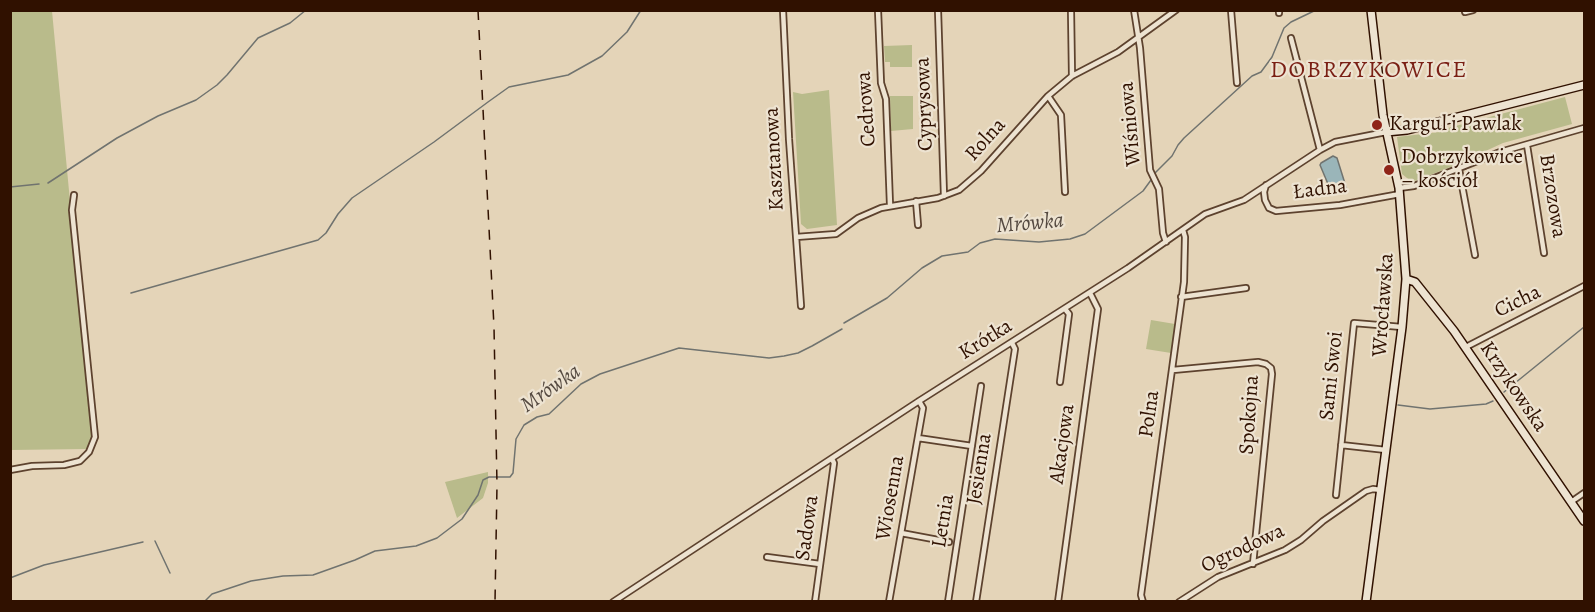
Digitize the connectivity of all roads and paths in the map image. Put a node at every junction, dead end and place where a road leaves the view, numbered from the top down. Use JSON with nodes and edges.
{"nodes":[{"id":1,"x":783,"y":10,"type":"edge"},
{"id":2,"x":879,"y":10,"type":"edge"},
{"id":3,"x":938,"y":10,"type":"edge"},
{"id":4,"x":1071,"y":10,"type":"edge"},
{"id":5,"x":1134,"y":10,"type":"edge"},
{"id":6,"x":1176,"y":10,"type":"edge"},
{"id":7,"x":1231,"y":10,"type":"edge"},
{"id":8,"x":1371,"y":10,"type":"edge"},
{"id":9,"x":1473,"y":10,"type":"edge"},
{"id":10,"x":1465,"y":12,"type":"dead end"},
{"id":11,"x":1138,"y":38,"type":"junction"},
{"id":12,"x":1291,"y":38,"type":"dead end"},
{"id":13,"x":1072,"y":76,"type":"junction"},
{"id":14,"x":1237,"y":83,"type":"dead end"},
{"id":15,"x":1584,"y":85,"type":"edge"},
{"id":16,"x":1048,"y":96,"type":"junction"},
{"id":17,"x":1584,"y":128,"type":"edge"},
{"id":18,"x":1386,"y":132,"type":"junction"},
{"id":19,"x":1527,"y":145,"type":"junction"},
{"id":20,"x":1320,"y":150,"type":"junction"},
{"id":21,"x":1459,"y":169,"type":"junction"},
{"id":22,"x":1266,"y":185,"type":"junction"},
{"id":23,"x":1400,"y":191,"type":"junction"},
{"id":24,"x":1065,"y":192,"type":"dead end"},
{"id":25,"x":1254,"y":193,"type":"junction"},
{"id":26,"x":74,"y":195,"type":"dead end"},
{"id":27,"x":944,"y":196,"type":"junction"},
{"id":28,"x":1265,"y":200,"type":"junction"},
{"id":29,"x":916,"y":201,"type":"junction"},
{"id":30,"x":890,"y":205,"type":"junction"},
{"id":31,"x":918,"y":225,"type":"dead end"},
{"id":32,"x":1183,"y":230,"type":"junction"},
{"id":33,"x":796,"y":237,"type":"junction"},
{"id":34,"x":1166,"y":242,"type":"junction"},
{"id":35,"x":1544,"y":253,"type":"dead end"},
{"id":36,"x":1475,"y":255,"type":"dead end"},
{"id":37,"x":1406,"y":279,"type":"junction"},
{"id":38,"x":1584,"y":286,"type":"edge"},
{"id":39,"x":1246,"y":288,"type":"dead end"},
{"id":40,"x":1090,"y":293,"type":"junction"},
{"id":41,"x":1182,"y":297,"type":"junction"},
{"id":42,"x":801,"y":306,"type":"dead end"},
{"id":43,"x":1065,"y":309,"type":"junction"},
{"id":44,"x":1402,"y":327,"type":"junction"},
{"id":45,"x":1012,"y":343,"type":"junction"},
{"id":46,"x":1466,"y":347,"type":"junction"},
{"id":47,"x":1173,"y":370,"type":"junction"},
{"id":48,"x":1060,"y":382,"type":"dead end"},
{"id":49,"x":981,"y":386,"type":"dead end"},
{"id":50,"x":919,"y":401,"type":"junction"},
{"id":51,"x":918,"y":438,"type":"junction"},
{"id":52,"x":1341,"y":445,"type":"junction"},
{"id":53,"x":972,"y":446,"type":"junction"},
{"id":54,"x":1386,"y":450,"type":"junction"},
{"id":55,"x":831,"y":459,"type":"junction"},
{"id":56,"x":10,"y":470,"type":"edge"},
{"id":57,"x":1381,"y":490,"type":"junction"},
{"id":58,"x":1584,"y":493,"type":"edge"},
{"id":59,"x":1336,"y":495,"type":"dead end"},
{"id":60,"x":1571,"y":502,"type":"junction"},
{"id":61,"x":1584,"y":521,"type":"edge"},
{"id":62,"x":901,"y":533,"type":"junction"},
{"id":63,"x":949,"y":542,"type":"dead end"},
{"id":64,"x":767,"y":557,"type":"dead end"},
{"id":65,"x":820,"y":564,"type":"junction"},
{"id":66,"x":1253,"y":564,"type":"junction"},
{"id":67,"x":613,"y":602,"type":"edge"},
{"id":68,"x":815,"y":602,"type":"edge"},
{"id":69,"x":889,"y":602,"type":"edge"},
{"id":70,"x":948,"y":602,"type":"edge"},
{"id":71,"x":976,"y":602,"type":"edge"},
{"id":72,"x":1058,"y":602,"type":"edge"},
{"id":73,"x":1143,"y":602,"type":"edge"},
{"id":74,"x":1179,"y":602,"type":"edge"},
{"id":75,"x":1366,"y":602,"type":"edge"}],
"edges":[{"from":1,"to":33,"type":"street","name":"Kasztanowa"},
{"from":2,"to":30,"type":"street","name":"Cedrowa"},
{"from":3,"to":27,"type":"street","name":"Cyprysowa"},
{"from":4,"to":13,"type":"street"},
{"from":5,"to":11,"type":"street","name":"Wiśniowa"},
{"from":6,"to":11,"type":"street","name":"Rolna"},
{"from":7,"to":14,"type":"street"},
{"from":8,"to":18,"type":"street","name":"Wrocławska"},
{"from":9,"to":10,"type":"street"},
{"from":11,"to":13,"type":"street","name":"Rolna"},
{"from":11,"to":34,"type":"street","name":"Wiśniowa"},
{"from":12,"to":20,"type":"street"},
{"from":13,"to":16,"type":"street","name":"Rolna"},
{"from":15,"to":18,"type":"street"},
{"from":16,"to":24,"type":"street"},
{"from":16,"to":27,"type":"street","name":"Rolna"},
{"from":17,"to":19,"type":"street","name":"Ładna"},
{"from":18,"to":20,"type":"street","name":"Krótka"},
{"from":18,"to":23,"type":"street","name":"Wrocławska"},
{"from":19,"to":21,"type":"street","name":"Ładna"},
{"from":19,"to":35,"type":"street","name":"Brzozowa"},
{"from":20,"to":22,"type":"street","name":"Krótka"},
{"from":21,"to":23,"type":"street","name":"Ładna"},
{"from":21,"to":36,"type":"street"},
{"from":22,"to":25,"type":"street","name":"Krótka"},
{"from":22,"to":28,"type":"street","name":"Ładna"},
{"from":23,"to":28,"type":"street","name":"Ładna"},
{"from":23,"to":37,"type":"street","name":"Wrocławska"},
{"from":25,"to":28,"type":"street"},
{"from":25,"to":32,"type":"street","name":"Krótka"},
{"from":26,"to":56,"type":"street"},
{"from":27,"to":29,"type":"street","name":"Rolna"},
{"from":29,"to":30,"type":"street","name":"Rolna"},
{"from":29,"to":31,"type":"street"},
{"from":30,"to":33,"type":"street","name":"Rolna"},
{"from":32,"to":34,"type":"street","name":"Krótka"},
{"from":32,"to":41,"type":"street","name":"Polna"},
{"from":33,"to":42,"type":"street","name":"Kasztanowa"},
{"from":34,"to":40,"type":"street","name":"Krótka"},
{"from":37,"to":44,"type":"street","name":"Wrocławska"},
{"from":37,"to":46,"type":"street","name":"Krzykowska"},
{"from":38,"to":46,"type":"street","name":"Cicha"},
{"from":39,"to":41,"type":"street"},
{"from":40,"to":43,"type":"street","name":"Krótka"},
{"from":40,"to":72,"type":"street","name":"Akacjowa"},
{"from":41,"to":47,"type":"street","name":"Polna"},
{"from":43,"to":45,"type":"street","name":"Krótka"},
{"from":43,"to":48,"type":"street"},
{"from":44,"to":52,"type":"street","name":"Sami Swoi"},
{"from":44,"to":54,"type":"street","name":"Wrocławska"},
{"from":45,"to":50,"type":"street","name":"Krótka"},
{"from":45,"to":71,"type":"street","name":"Jesienna"},
{"from":46,"to":60,"type":"street","name":"Krzykowska"},
{"from":47,"to":66,"type":"street","name":"Spokojna"},
{"from":47,"to":73,"type":"street","name":"Polna"},
{"from":49,"to":53,"type":"street","name":"Letnia"},
{"from":50,"to":51,"type":"street","name":"Wiosenna"},
{"from":50,"to":55,"type":"street","name":"Krótka"},
{"from":51,"to":53,"type":"street"},
{"from":51,"to":62,"type":"street","name":"Wiosenna"},
{"from":52,"to":54,"type":"street","name":"Sami Swoi"},
{"from":52,"to":59,"type":"street","name":"Sami Swoi"},
{"from":53,"to":70,"type":"street","name":"Letnia"},
{"from":54,"to":57,"type":"street","name":"Wrocławska"},
{"from":55,"to":65,"type":"street","name":"Sadowa"},
{"from":55,"to":67,"type":"street","name":"Krótka"},
{"from":57,"to":66,"type":"street","name":"Ogrodowa"},
{"from":57,"to":75,"type":"street","name":"Wrocławska"},
{"from":58,"to":60,"type":"street"},
{"from":60,"to":61,"type":"street","name":"Krzykowska"},
{"from":62,"to":63,"type":"street"},
{"from":62,"to":69,"type":"street","name":"Wiosenna"},
{"from":64,"to":65,"type":"street"},
{"from":65,"to":68,"type":"street","name":"Sadowa"},
{"from":66,"to":74,"type":"street","name":"Ogrodowa"}]}
